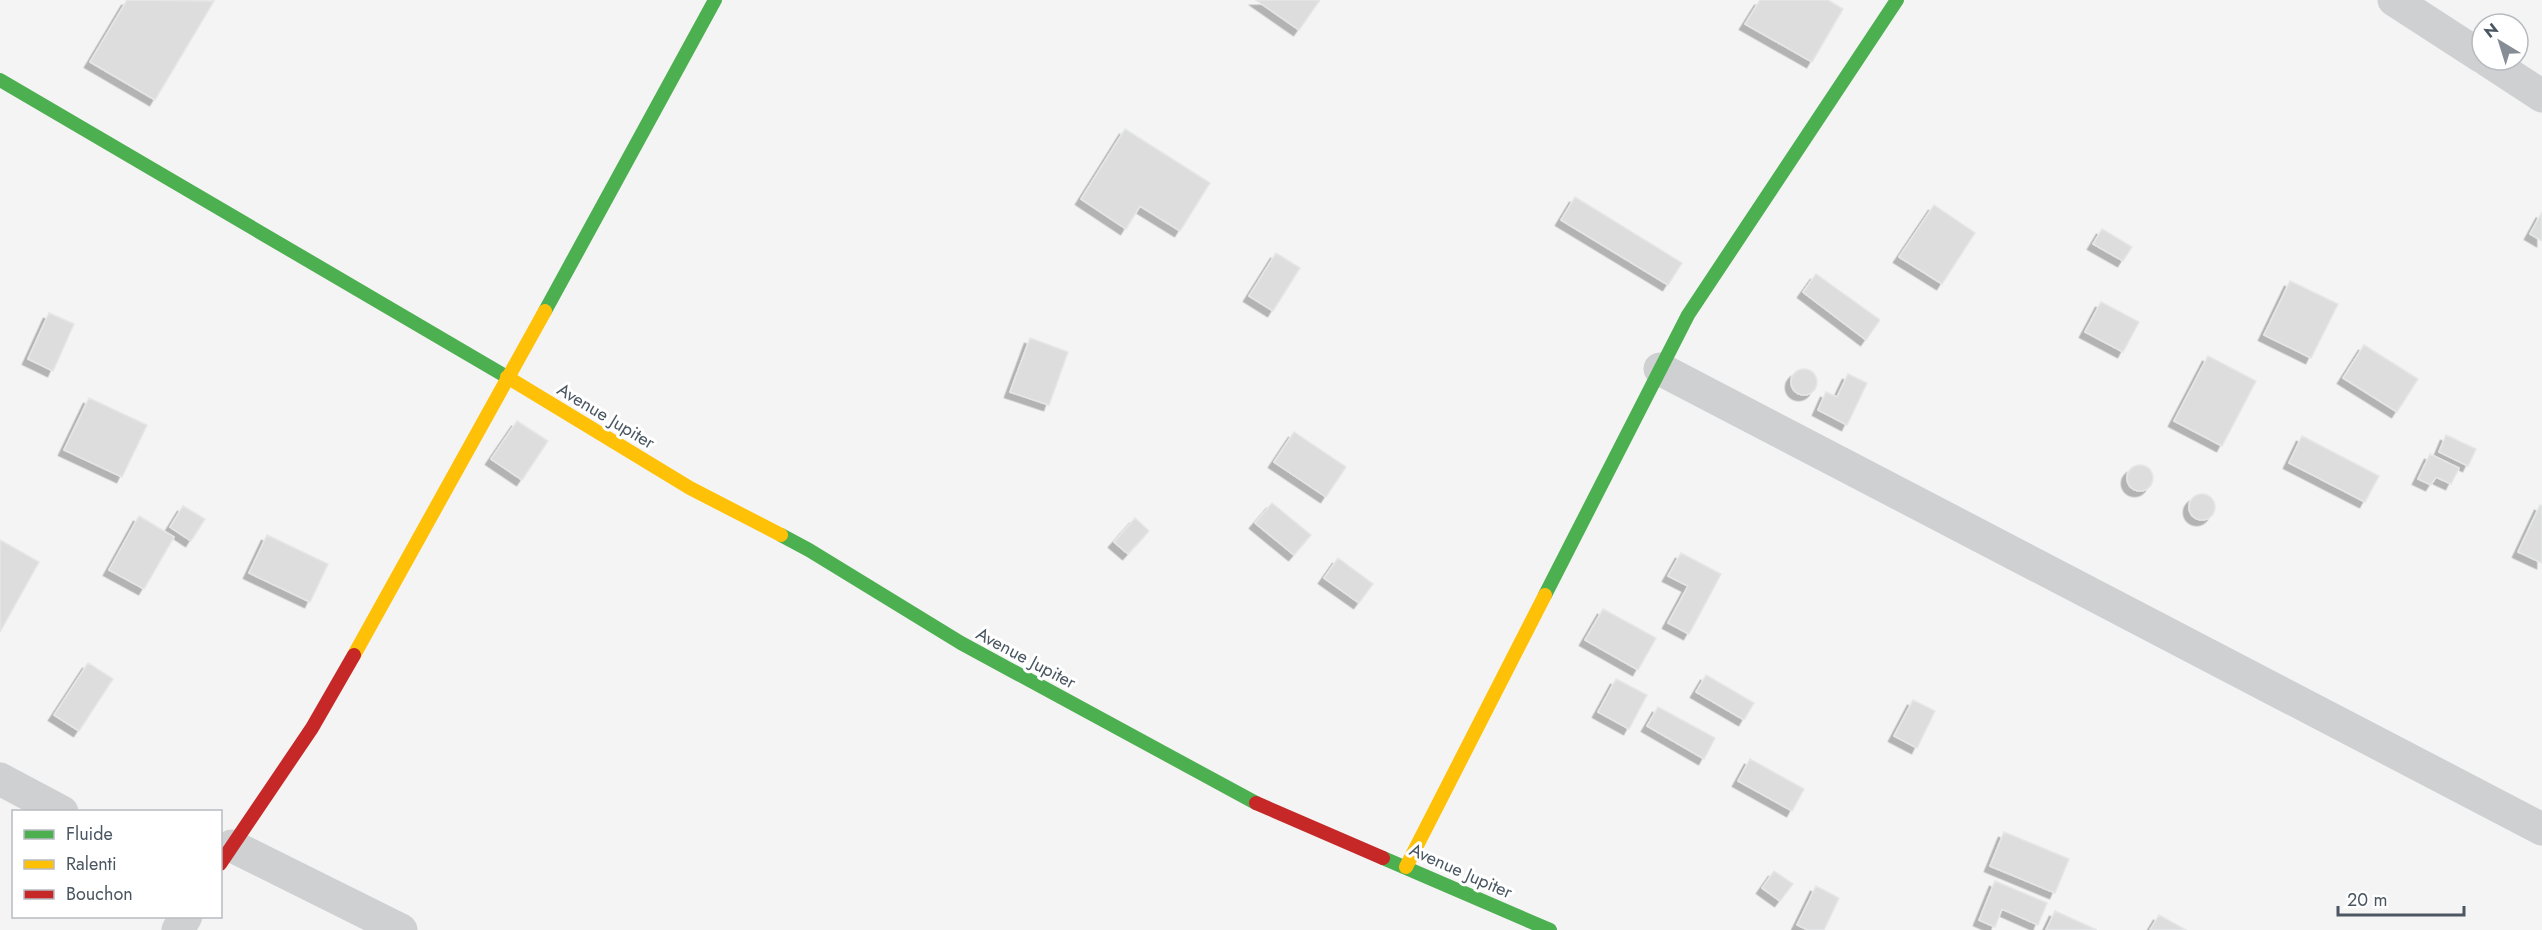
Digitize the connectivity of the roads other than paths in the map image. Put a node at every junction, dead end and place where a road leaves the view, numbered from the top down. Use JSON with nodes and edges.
{"nodes":[{"id":1,"x":715,"y":0,"type":"edge"},
{"id":2,"x":1897,"y":0,"type":"edge"},
{"id":3,"x":2394,"y":0,"type":"edge"},
{"id":4,"x":2470,"y":49,"type":"edge"},
{"id":5,"x":2505,"y":72,"type":"edge"},
{"id":6,"x":0,"y":80,"type":"edge"},
{"id":7,"x":2542,"y":96,"type":"edge"},
{"id":8,"x":1660,"y":369,"type":"junction"},
{"id":9,"x":507,"y":377,"type":"junction"},
{"id":10,"x":0,"y":778,"type":"edge"},
{"id":11,"x":58,"y":810,"type":"edge"},
{"id":12,"x":2542,"y":829,"type":"edge"},
{"id":13,"x":226,"y":855,"type":"edge"},
{"id":14,"x":1406,"y":867,"type":"junction"},
{"id":15,"x":401,"y":930,"type":"edge"},
{"id":16,"x":1550,"y":930,"type":"edge"}],
"edges":[{"from":1,"to":9,"type":"street"},
{"from":2,"to":8,"type":"street"},
{"from":3,"to":4,"type":"street"},
{"from":5,"to":7,"type":"street"},
{"from":6,"to":9,"type":"street","name":"Avenue Jupiter"},
{"from":8,"to":12,"type":"street"},
{"from":8,"to":14,"type":"street"},
{"from":9,"to":13,"type":"street"},
{"from":9,"to":14,"type":"street","name":"Avenue Jupiter"},
{"from":10,"to":11,"type":"street"},
{"from":13,"to":15,"type":"street"},
{"from":14,"to":16,"type":"street","name":"Avenue Jupiter"}]}
